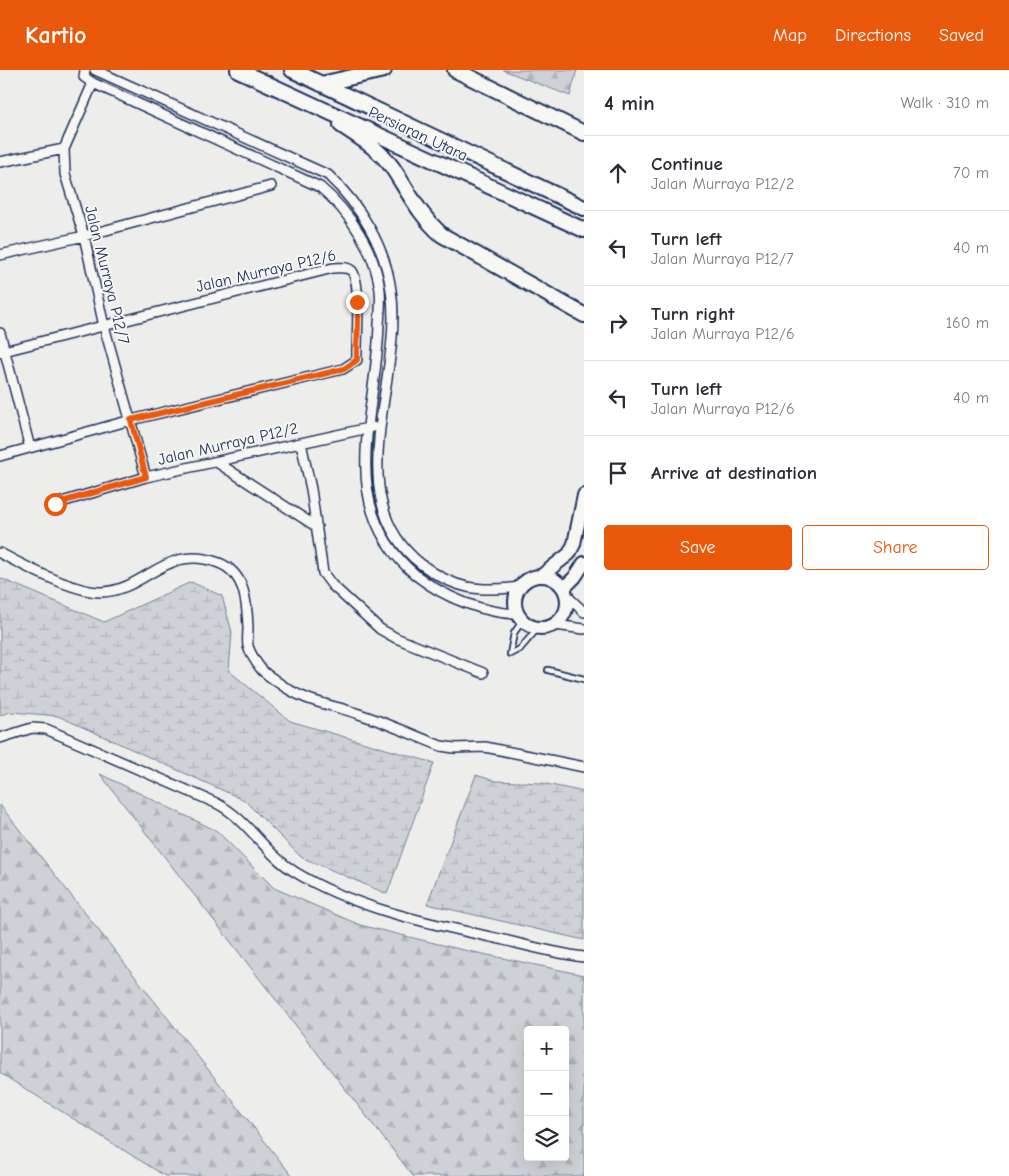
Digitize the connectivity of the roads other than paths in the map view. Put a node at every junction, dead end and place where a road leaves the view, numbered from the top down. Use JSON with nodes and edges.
{"nodes":[{"id":1,"x":86,"y":70,"type":"edge"},
{"id":2,"x":95,"y":70,"type":"edge"},
{"id":3,"x":238,"y":70,"type":"edge"},
{"id":4,"x":292,"y":70,"type":"edge"},
{"id":5,"x":384,"y":70,"type":"edge"},
{"id":6,"x":455,"y":70,"type":"edge"},
{"id":7,"x":93,"y":83,"type":"junction"},
{"id":8,"x":321,"y":84,"type":"junction"},
{"id":9,"x":319,"y":108,"type":"junction"},
{"id":10,"x":584,"y":133,"type":"edge"},
{"id":11,"x":64,"y":149,"type":"junction"},
{"id":12,"x":0,"y":162,"type":"edge"},
{"id":13,"x":272,"y":186,"type":"dead end"},
{"id":14,"x":584,"y":208,"type":"edge"},
{"id":15,"x":584,"y":230,"type":"edge"},
{"id":16,"x":84,"y":236,"type":"junction"},
{"id":17,"x":0,"y":255,"type":"edge"},
{"id":18,"x":579,"y":313,"type":"edge"},
{"id":19,"x":584,"y":322,"type":"edge"},
{"id":20,"x":104,"y":326,"type":"junction"},
{"id":21,"x":0,"y":333,"type":"edge"},
{"id":22,"x":2,"y":351,"type":"edge"},
{"id":23,"x":131,"y":420,"type":"junction"},
{"id":24,"x":369,"y":427,"type":"junction"},
{"id":25,"x":380,"y":428,"type":"junction"},
{"id":26,"x":301,"y":443,"type":"junction"},
{"id":27,"x":30,"y":448,"type":"junction"},
{"id":28,"x":0,"y":456,"type":"edge"},
{"id":29,"x":218,"y":463,"type":"junction"},
{"id":30,"x":146,"y":477,"type":"junction"},
{"id":31,"x":584,"y":495,"type":"edge"},
{"id":32,"x":55,"y":504,"type":"dead end"},
{"id":33,"x":317,"y":527,"type":"junction"},
{"id":34,"x":0,"y":553,"type":"edge"},
{"id":35,"x":584,"y":563,"type":"edge"},
{"id":36,"x":541,"y":576,"type":"junction"},
{"id":37,"x":520,"y":587,"type":"junction"},
{"id":38,"x":565,"y":592,"type":"junction"},
{"id":39,"x":584,"y":612,"type":"edge"},
{"id":40,"x":521,"y":617,"type":"junction"},
{"id":41,"x":555,"y":625,"type":"junction"},
{"id":42,"x":538,"y":628,"type":"junction"},
{"id":43,"x":584,"y":629,"type":"edge"},
{"id":44,"x":548,"y":670,"type":"dead end"},
{"id":45,"x":483,"y":673,"type":"dead end"},
{"id":46,"x":584,"y":680,"type":"edge"},
{"id":47,"x":0,"y":738,"type":"edge"},
{"id":48,"x":584,"y":767,"type":"edge"},
{"id":49,"x":584,"y":957,"type":"edge"}],
"edges":[{"from":1,"to":7,"type":"street"},
{"from":2,"to":25,"type":"street"},
{"from":3,"to":9,"type":"main road","name":"Persiaran Utara"},
{"from":4,"to":8,"type":"main road","name":"Persiaran Utara"},
{"from":5,"to":8,"type":"main road"},
{"from":6,"to":10,"type":"main road"},
{"from":7,"to":11,"type":"street","name":"Jalan Murraya P12/7"},
{"from":7,"to":24,"type":"street"},
{"from":8,"to":14,"type":"main road","name":"Persiaran Utara"},
{"from":9,"to":15,"type":"main road","name":"Persiaran Utara"},
{"from":9,"to":18,"type":"main road"},
{"from":11,"to":12,"type":"street"},
{"from":11,"to":16,"type":"street","name":"Jalan Murraya P12/7"},
{"from":13,"to":16,"type":"street"},
{"from":16,"to":17,"type":"street"},
{"from":16,"to":20,"type":"street","name":"Jalan Murraya P12/7"},
{"from":18,"to":19,"type":"main road"},
{"from":20,"to":22,"type":"street"},
{"from":20,"to":23,"type":"street","name":"Jalan Murraya P12/7"},
{"from":20,"to":23,"type":"street","name":"Jalan Murraya P12/6"},
{"from":21,"to":22,"type":"street"},
{"from":22,"to":27,"type":"street"},
{"from":23,"to":27,"type":"street"},
{"from":23,"to":30,"type":"street","name":"Jalan Murraya P12/7"},
{"from":24,"to":25,"type":"street","name":"Jalan Murraya P12/2"},
{"from":24,"to":26,"type":"street","name":"Jalan Murraya P12/2"},
{"from":24,"to":40,"type":"street"},
{"from":25,"to":37,"type":"street"},
{"from":26,"to":29,"type":"street","name":"Jalan Murraya P12/2"},
{"from":26,"to":33,"type":"street"},
{"from":27,"to":28,"type":"street"},
{"from":29,"to":30,"type":"street","name":"Jalan Murraya P12/2"},
{"from":29,"to":33,"type":"street"},
{"from":30,"to":32,"type":"street","name":"Jalan Murraya P12/2"},
{"from":31,"to":36,"type":"street"},
{"from":33,"to":45,"type":"street"},
{"from":34,"to":48,"type":"street"},
{"from":35,"to":38,"type":"street"},
{"from":36,"to":37,"type":"street"},
{"from":36,"to":38,"type":"street"},
{"from":37,"to":40,"type":"street"},
{"from":38,"to":39,"type":"street"},
{"from":38,"to":41,"type":"street"},
{"from":40,"to":42,"type":"street"},
{"from":40,"to":42,"type":"lane"},
{"from":41,"to":42,"type":"street"},
{"from":41,"to":43,"type":"street"},
{"from":44,"to":46,"type":"lane"},
{"from":47,"to":49,"type":"street"}]}
